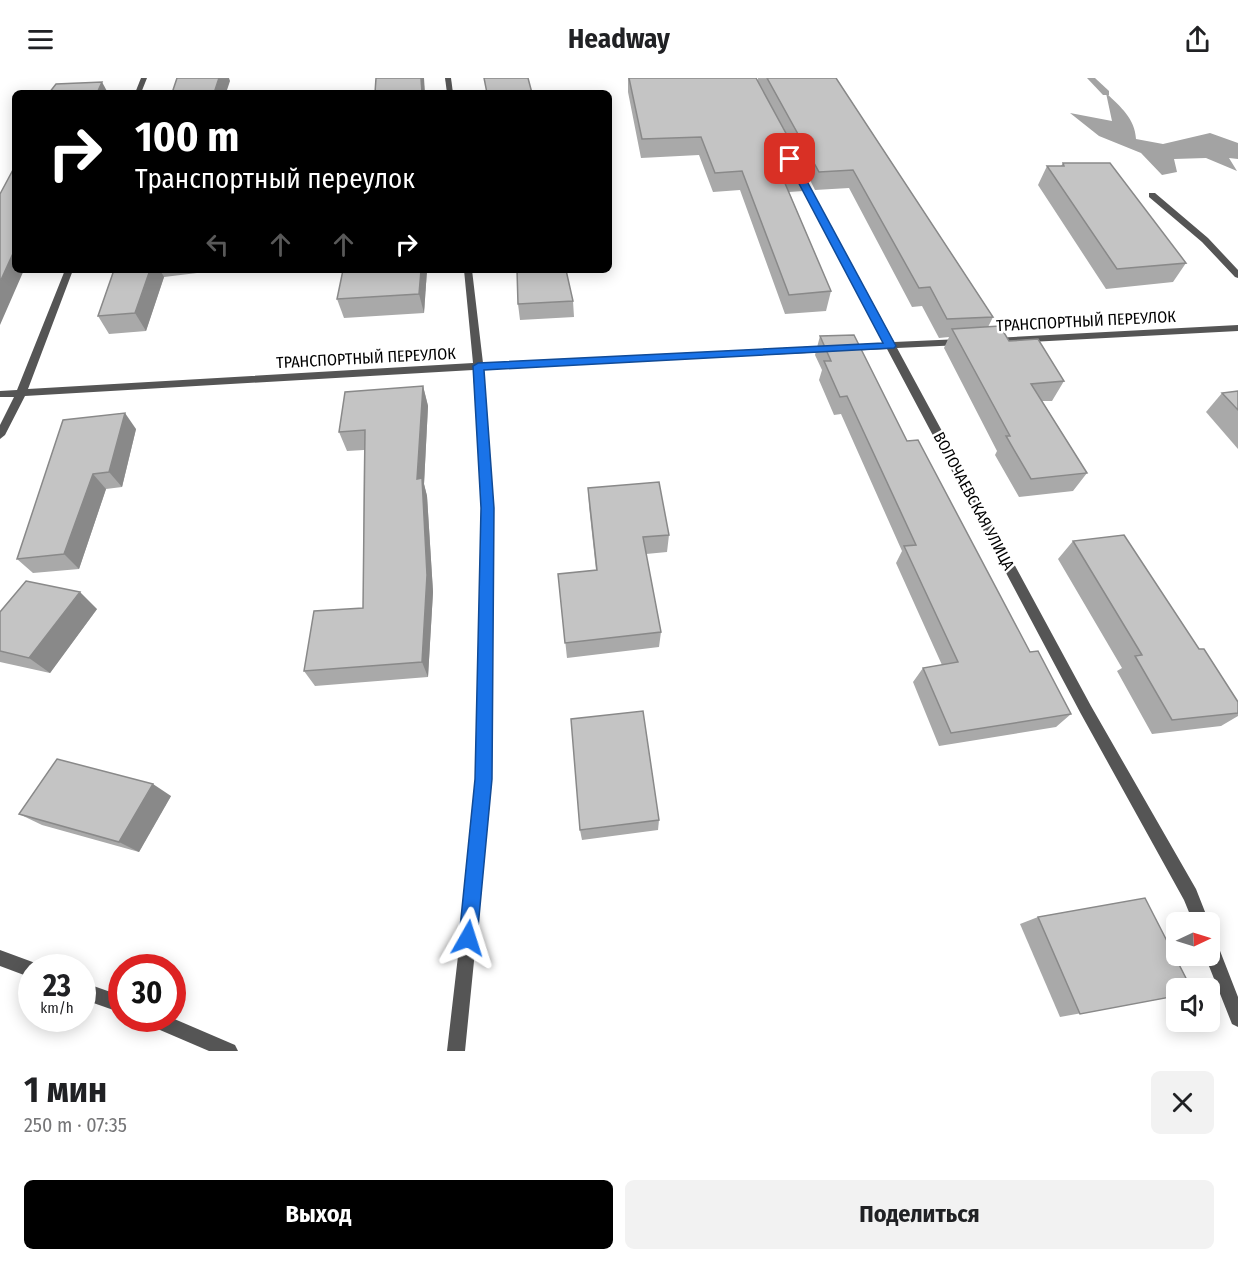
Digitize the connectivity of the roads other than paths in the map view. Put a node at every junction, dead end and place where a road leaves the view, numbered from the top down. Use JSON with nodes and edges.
{"nodes":[{"id":1,"x":790,"y":159,"type":"edge"},
{"id":2,"x":1152,"y":195,"type":"dead end"},
{"id":3,"x":68,"y":273,"type":"edge"},
{"id":4,"x":468,"y":273,"type":"edge"},
{"id":5,"x":1238,"y":275,"type":"edge"},
{"id":6,"x":1238,"y":328,"type":"edge"},
{"id":7,"x":983,"y":341,"type":"edge"},
{"id":8,"x":972,"y":342,"type":"edge"},
{"id":9,"x":890,"y":346,"type":"junction"},
{"id":10,"x":478,"y":366,"type":"junction"},
{"id":11,"x":21,"y":393,"type":"junction"},
{"id":12,"x":0,"y":394,"type":"edge"},
{"id":13,"x":0,"y":435,"type":"edge"},
{"id":14,"x":1196,"y":912,"type":"edge"},
{"id":15,"x":0,"y":958,"type":"edge"},
{"id":16,"x":18,"y":965,"type":"edge"},
{"id":17,"x":1218,"y":966,"type":"edge"},
{"id":18,"x":1238,"y":1018,"type":"edge"},
{"id":19,"x":185,"y":1032,"type":"edge"},
{"id":20,"x":229,"y":1051,"type":"edge"},
{"id":21,"x":456,"y":1051,"type":"edge"}],
"edges":[{"from":1,"to":9,"type":"street","name":"ВОЛОЧАЕВСКАЯ УЛИЦА"},
{"from":2,"to":5,"type":"street"},
{"from":3,"to":11,"type":"street"},
{"from":4,"to":10,"type":"street"},
{"from":6,"to":7,"type":"street","name":"ТРАНСПОРТНЫЙ ПЕРЕУЛОК"},
{"from":8,"to":9,"type":"street","name":"ТРАНСПОРТНЫЙ ПЕРЕУЛОК"},
{"from":9,"to":10,"type":"street","name":"ТРАНСПОРТНЫЙ ПЕРЕУЛОК"},
{"from":9,"to":14,"type":"street","name":"ВОЛОЧАЕВСКАЯ УЛИЦА"},
{"from":10,"to":11,"type":"street","name":"ТРАНСПОРТНЫЙ ПЕРЕУЛОК"},
{"from":10,"to":21,"type":"street"},
{"from":11,"to":12,"type":"street","name":"ТРАНСПОРТНЫЙ ПЕРЕУЛОК"},
{"from":11,"to":13,"type":"street"},
{"from":15,"to":16,"type":"street"},
{"from":17,"to":18,"type":"street"},
{"from":19,"to":20,"type":"street"}]}
